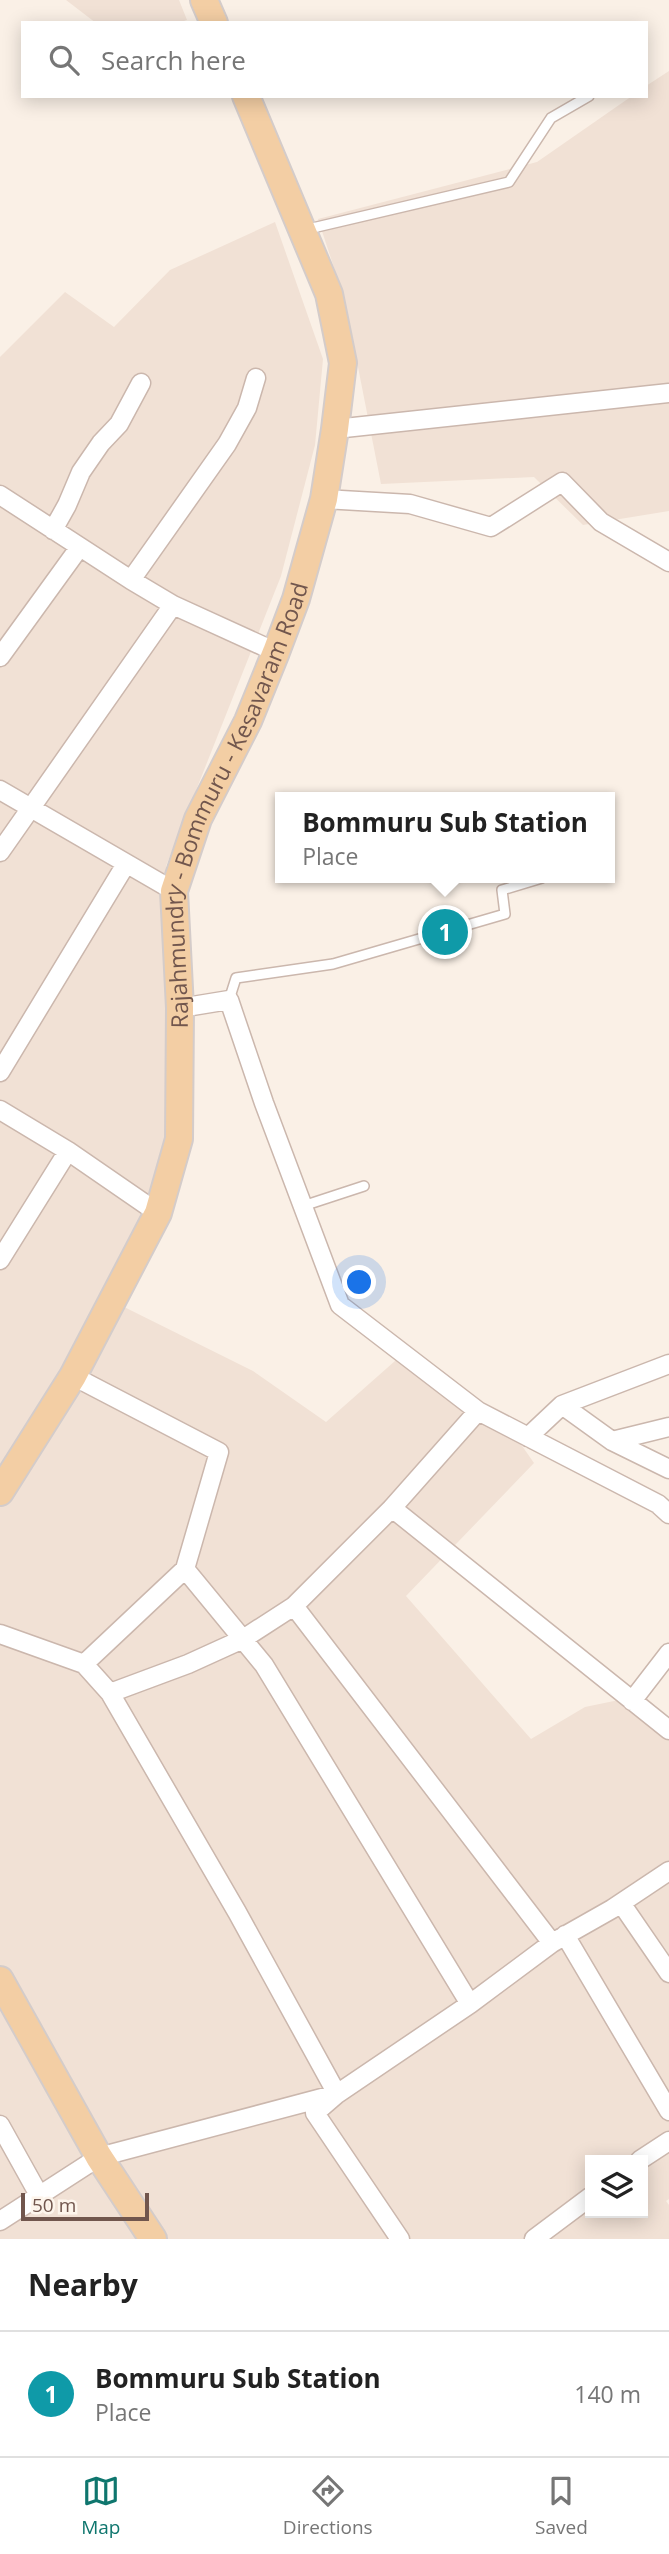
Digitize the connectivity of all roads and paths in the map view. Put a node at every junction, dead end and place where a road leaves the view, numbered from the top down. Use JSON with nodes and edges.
{"nodes":[{"id":1,"x":247,"y":98,"type":"edge"},
{"id":2,"x":586,"y":98,"type":"edge"},
{"id":3,"x":302,"y":230,"type":"junction"},
{"id":4,"x":256,"y":378,"type":"dead end"},
{"id":5,"x":141,"y":383,"type":"dead end"},
{"id":6,"x":669,"y":393,"type":"edge"},
{"id":7,"x":335,"y":429,"type":"junction"},
{"id":8,"x":0,"y":495,"type":"edge"},
{"id":9,"x":324,"y":499,"type":"junction"},
{"id":10,"x":52,"y":530,"type":"junction"},
{"id":11,"x":79,"y":548,"type":"junction"},
{"id":12,"x":669,"y":562,"type":"edge"},
{"id":13,"x":131,"y":580,"type":"junction"},
{"id":14,"x":173,"y":605,"type":"junction"},
{"id":15,"x":276,"y":652,"type":"junction"},
{"id":16,"x":0,"y":657,"type":"edge"},
{"id":17,"x":0,"y":790,"type":"edge"},
{"id":18,"x":29,"y":809,"type":"junction"},
{"id":19,"x":0,"y":852,"type":"edge"},
{"id":20,"x":126,"y":864,"type":"junction"},
{"id":21,"x":525,"y":883,"type":"edge"},
{"id":22,"x":174,"y":891,"type":"junction"},
{"id":23,"x":229,"y":1000,"type":"junction"},
{"id":24,"x":180,"y":1008,"type":"junction"},
{"id":25,"x":0,"y":1072,"type":"edge"},
{"id":26,"x":0,"y":1110,"type":"edge"},
{"id":27,"x":68,"y":1151,"type":"junction"},
{"id":28,"x":364,"y":1186,"type":"dead end"},
{"id":29,"x":303,"y":1206,"type":"junction"},
{"id":30,"x":158,"y":1213,"type":"junction"},
{"id":31,"x":0,"y":1260,"type":"edge"},
{"id":32,"x":669,"y":1364,"type":"edge"},
{"id":33,"x":73,"y":1376,"type":"junction"},
{"id":34,"x":562,"y":1405,"type":"junction"},
{"id":35,"x":478,"y":1411,"type":"junction"},
{"id":36,"x":669,"y":1427,"type":"edge"},
{"id":37,"x":528,"y":1437,"type":"junction"},
{"id":38,"x":612,"y":1441,"type":"junction"},
{"id":39,"x":669,"y":1469,"type":"edge"},
{"id":40,"x":3,"y":1479,"type":"edge"},
{"id":41,"x":392,"y":1508,"type":"junction"},
{"id":42,"x":669,"y":1514,"type":"edge"},
{"id":43,"x":185,"y":1569,"type":"junction"},
{"id":44,"x":294,"y":1606,"type":"junction"},
{"id":45,"x":0,"y":1634,"type":"edge"},
{"id":46,"x":243,"y":1639,"type":"junction"},
{"id":47,"x":669,"y":1653,"type":"edge"},
{"id":48,"x":84,"y":1664,"type":"junction"},
{"id":49,"x":110,"y":1693,"type":"junction"},
{"id":50,"x":632,"y":1701,"type":"junction"},
{"id":51,"x":669,"y":1730,"type":"edge"},
{"id":52,"x":669,"y":1871,"type":"edge"},
{"id":53,"x":621,"y":1903,"type":"junction"},
{"id":54,"x":559,"y":1939,"type":"junction"},
{"id":55,"x":669,"y":1973,"type":"edge"},
{"id":56,"x":0,"y":1980,"type":"edge"},
{"id":57,"x":470,"y":2004,"type":"junction"},
{"id":58,"x":337,"y":2094,"type":"junction"},
{"id":59,"x":669,"y":2111,"type":"edge"},
{"id":60,"x":0,"y":2125,"type":"edge"},
{"id":61,"x":669,"y":2141,"type":"edge"},
{"id":62,"x":648,"y":2155,"type":"edge"},
{"id":63,"x":100,"y":2157,"type":"junction"},
{"id":64,"x":39,"y":2195,"type":"junction"},
{"id":65,"x":585,"y":2201,"type":"edge"},
{"id":66,"x":0,"y":2221,"type":"edge"},
{"id":67,"x":153,"y":2239,"type":"edge"},
{"id":68,"x":400,"y":2239,"type":"edge"},
{"id":69,"x":534,"y":2239,"type":"edge"}],
"edges":[{"from":1,"to":3,"type":"main road","name":"Rajahmundry - Bommuru - Kesavaram Road"},
{"from":2,"to":3,"type":"lane"},
{"from":3,"to":7,"type":"main road","name":"Rajahmundry - Bommuru - Kesavaram Road"},
{"from":4,"to":13,"type":"street"},
{"from":5,"to":10,"type":"street"},
{"from":6,"to":7,"type":"street"},
{"from":7,"to":9,"type":"main road","name":"Rajahmundry - Bommuru - Kesavaram Road"},
{"from":8,"to":10,"type":"street"},
{"from":9,"to":12,"type":"street"},
{"from":9,"to":15,"type":"main road","name":"Rajahmundry - Bommuru - Kesavaram Road"},
{"from":10,"to":11,"type":"street"},
{"from":11,"to":13,"type":"street"},
{"from":11,"to":16,"type":"street"},
{"from":13,"to":14,"type":"street"},
{"from":14,"to":15,"type":"street"},
{"from":14,"to":18,"type":"street"},
{"from":15,"to":22,"type":"main road","name":"Rajahmundry - Bommuru - Kesavaram Road"},
{"from":17,"to":18,"type":"street"},
{"from":18,"to":19,"type":"street"},
{"from":18,"to":20,"type":"street"},
{"from":20,"to":22,"type":"street"},
{"from":20,"to":25,"type":"street"},
{"from":21,"to":23,"type":"lane"},
{"from":22,"to":24,"type":"main road","name":"Rajahmundry - Bommuru - Kesavaram Road"},
{"from":23,"to":24,"type":"street"},
{"from":23,"to":29,"type":"street"},
{"from":24,"to":30,"type":"main road","name":"Rajahmundry - Bommuru - Kesavaram Road"},
{"from":26,"to":27,"type":"street"},
{"from":27,"to":30,"type":"street"},
{"from":27,"to":31,"type":"street"},
{"from":28,"to":29,"type":"lane"},
{"from":29,"to":35,"type":"street"},
{"from":30,"to":33,"type":"main road","name":"Rajahmundry - Bommuru - Kesavaram Road"},
{"from":32,"to":34,"type":"street"},
{"from":33,"to":40,"type":"main road","name":"Rajahmundry - Bommuru - Kesavaram Road"},
{"from":33,"to":43,"type":"street"},
{"from":34,"to":37,"type":"street"},
{"from":34,"to":38,"type":"street"},
{"from":35,"to":37,"type":"street"},
{"from":35,"to":41,"type":"street"},
{"from":36,"to":38,"type":"street"},
{"from":37,"to":42,"type":"street"},
{"from":38,"to":39,"type":"street"},
{"from":41,"to":44,"type":"street"},
{"from":41,"to":50,"type":"street"},
{"from":43,"to":46,"type":"street"},
{"from":43,"to":48,"type":"street"},
{"from":44,"to":46,"type":"street"},
{"from":44,"to":54,"type":"street"},
{"from":45,"to":48,"type":"street"},
{"from":46,"to":49,"type":"street"},
{"from":46,"to":57,"type":"street"},
{"from":47,"to":50,"type":"street"},
{"from":48,"to":49,"type":"street"},
{"from":49,"to":58,"type":"street"},
{"from":50,"to":51,"type":"street"},
{"from":52,"to":53,"type":"street"},
{"from":53,"to":54,"type":"street"},
{"from":53,"to":55,"type":"street"},
{"from":54,"to":57,"type":"street"},
{"from":54,"to":59,"type":"street"},
{"from":56,"to":63,"type":"main road"},
{"from":57,"to":58,"type":"street"},
{"from":58,"to":63,"type":"street"},
{"from":58,"to":68,"type":"street"},
{"from":60,"to":64,"type":"street"},
{"from":61,"to":62,"type":"street"},
{"from":63,"to":64,"type":"street"},
{"from":63,"to":67,"type":"main road"},
{"from":64,"to":66,"type":"street"},
{"from":65,"to":69,"type":"street"}]}
